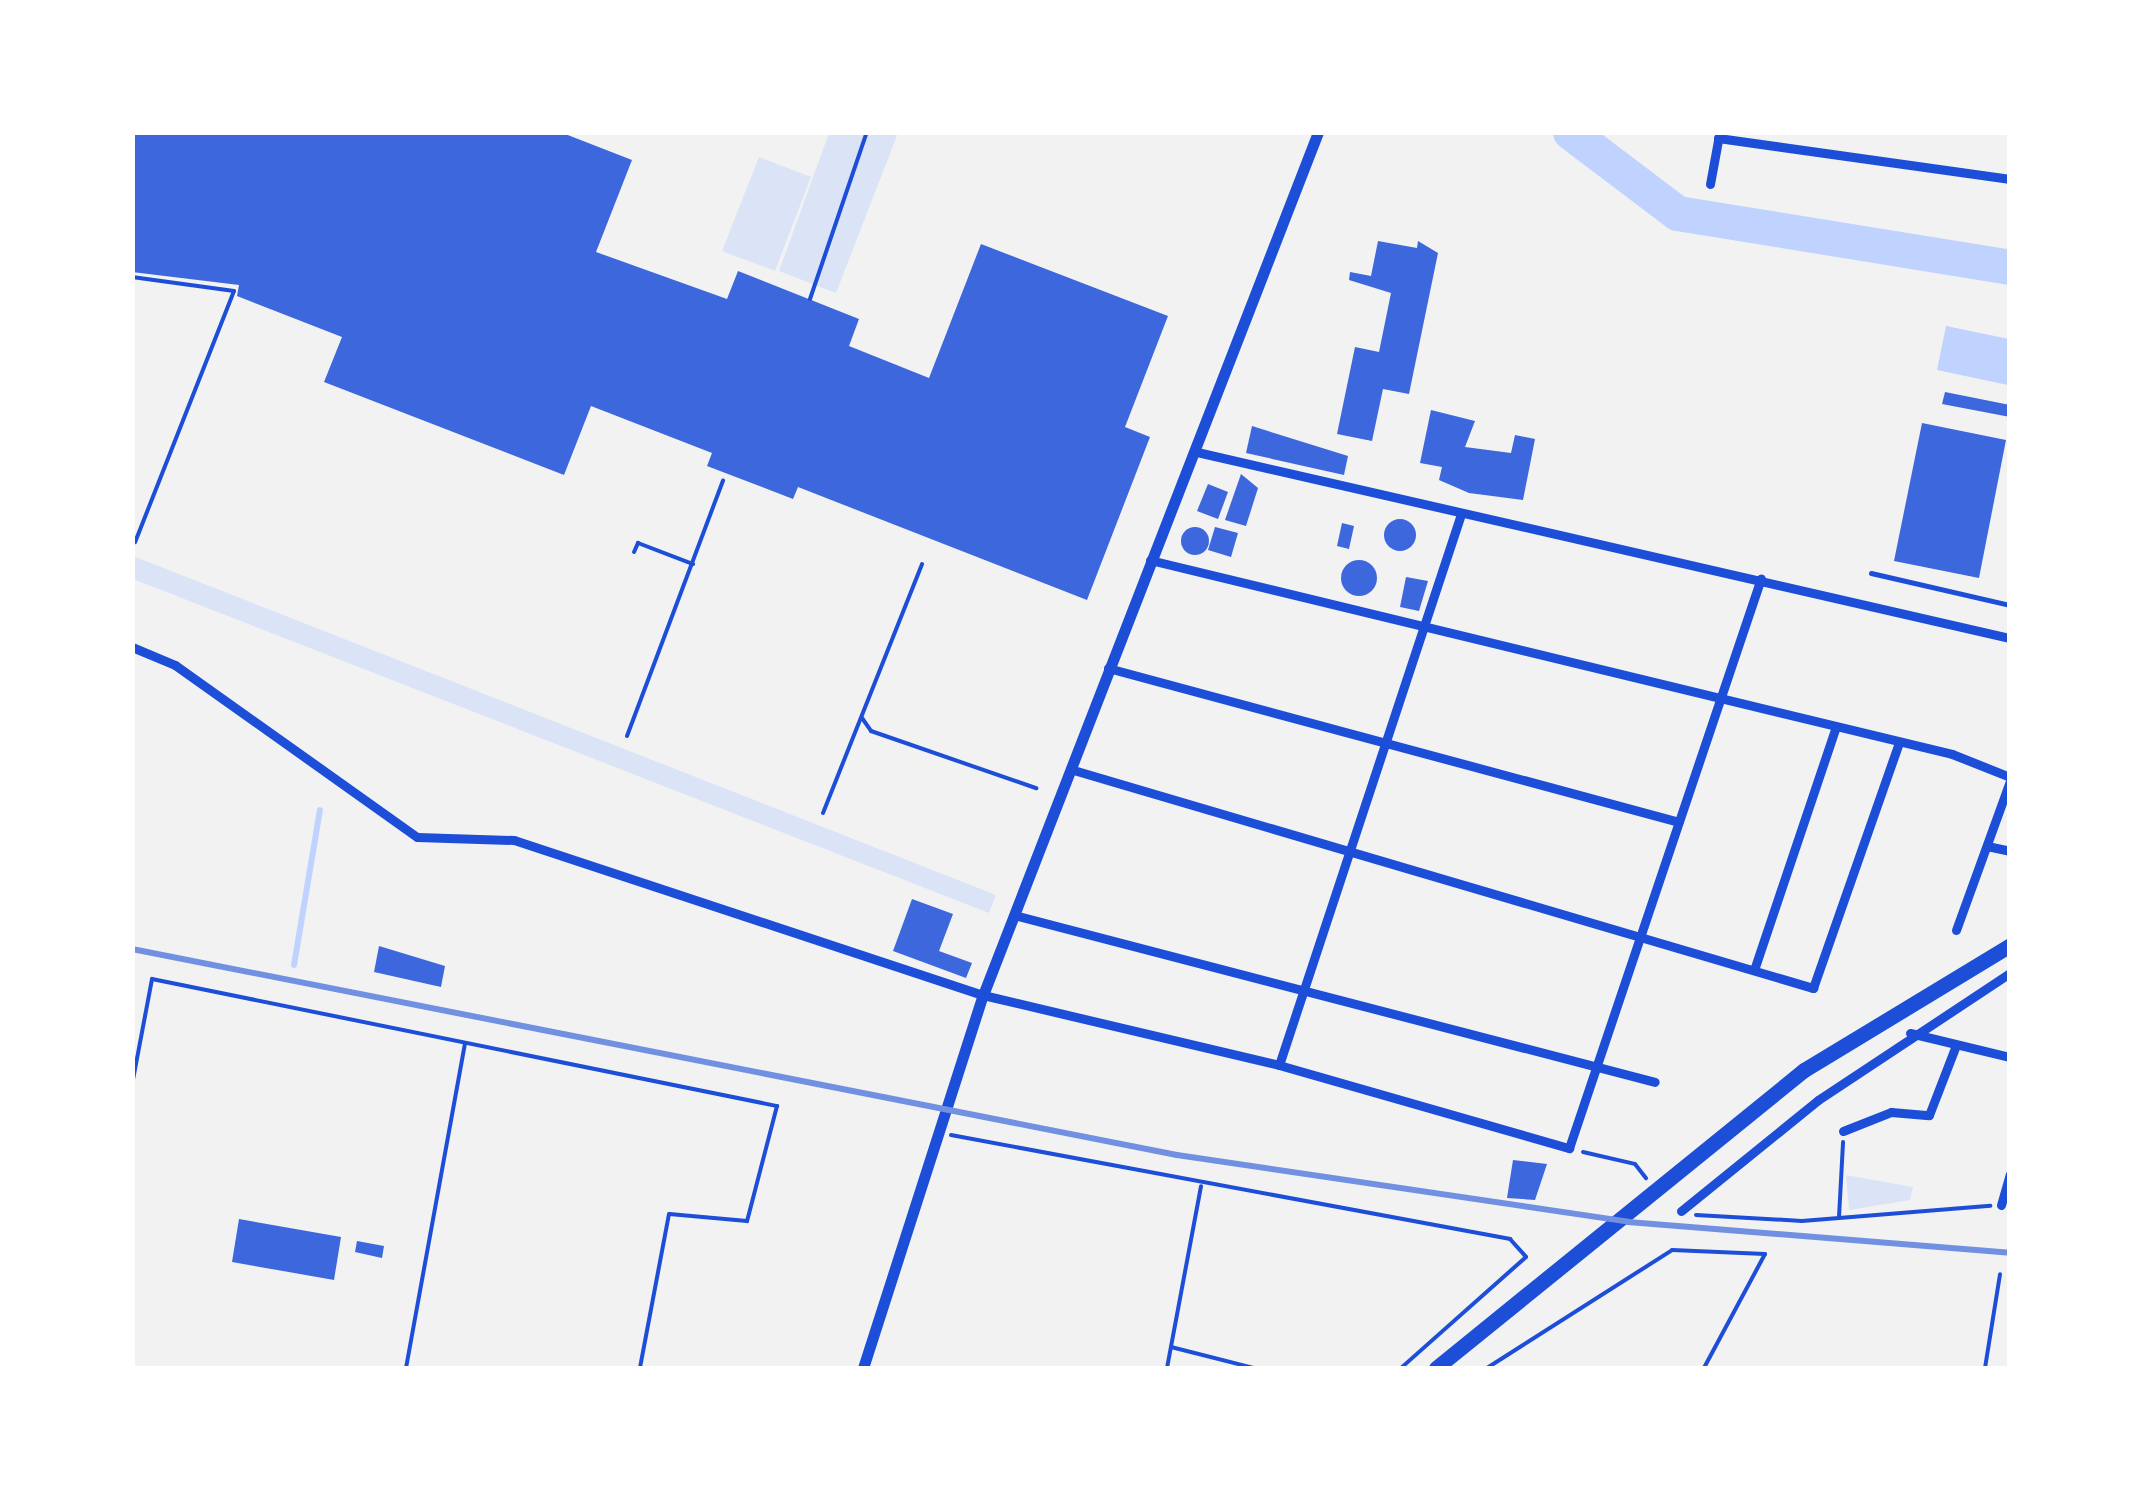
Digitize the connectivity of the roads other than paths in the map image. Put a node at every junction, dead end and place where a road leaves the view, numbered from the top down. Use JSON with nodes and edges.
{"nodes":[{"id":1,"x":1318,"y":132,"type":"edge"},
{"id":2,"x":1718,"y":135,"type":"edge"},
{"id":3,"x":2010,"y":179,"type":"edge"},
{"id":4,"x":1710,"y":184,"type":"dead end"},
{"id":5,"x":1197,"y":452,"type":"junction"},
{"id":6,"x":1460,"y":514,"type":"junction"},
{"id":7,"x":1150,"y":560,"type":"junction"},
{"id":8,"x":1870,"y":573,"type":"dead end"},
{"id":9,"x":1761,"y":578,"type":"junction"},
{"id":10,"x":2010,"y":604,"type":"edge"},
{"id":11,"x":1425,"y":624,"type":"junction"},
{"id":12,"x":2010,"y":638,"type":"edge"},
{"id":13,"x":132,"y":647,"type":"edge"},
{"id":14,"x":1108,"y":668,"type":"junction"},
{"id":15,"x":1721,"y":700,"type":"junction"},
{"id":16,"x":1836,"y":727,"type":"junction"},
{"id":17,"x":1390,"y":740,"type":"junction"},
{"id":18,"x":1900,"y":742,"type":"junction"},
{"id":19,"x":1070,"y":769,"type":"junction"},
{"id":20,"x":2010,"y":780,"type":"edge"},
{"id":21,"x":1679,"y":822,"type":"junction"},
{"id":22,"x":1986,"y":846,"type":"junction"},
{"id":23,"x":1350,"y":852,"type":"junction"},
{"id":24,"x":2010,"y":852,"type":"edge"},
{"id":25,"x":1014,"y":915,"type":"junction"},
{"id":26,"x":1956,"y":930,"type":"dead end"},
{"id":27,"x":1640,"y":935,"type":"junction"},
{"id":28,"x":2010,"y":945,"type":"edge"},
{"id":29,"x":1754,"y":970,"type":"junction"},
{"id":30,"x":2010,"y":973,"type":"edge"},
{"id":31,"x":1304,"y":987,"type":"junction"},
{"id":32,"x":984,"y":995,"type":"junction"},
{"id":33,"x":1910,"y":1034,"type":"junction"},
{"id":34,"x":1956,"y":1045,"type":"junction"},
{"id":35,"x":2010,"y":1057,"type":"edge"},
{"id":36,"x":1598,"y":1064,"type":"junction"},
{"id":37,"x":1279,"y":1065,"type":"junction"},
{"id":38,"x":1656,"y":1082,"type":"dead end"},
{"id":39,"x":1843,"y":1131,"type":"road end"},
{"id":40,"x":2010,"y":1174,"type":"edge"},
{"id":41,"x":2001,"y":1205,"type":"road end"},
{"id":42,"x":1681,"y":1211,"type":"dead end"},
{"id":43,"x":863,"y":1368,"type":"edge"},
{"id":44,"x":1436,"y":1368,"type":"edge"}],
"edges":[{"from":1,"to":5,"type":"street"},
{"from":2,"to":3,"type":"street"},
{"from":2,"to":4,"type":"street"},
{"from":5,"to":6,"type":"street"},
{"from":5,"to":7,"type":"street"},
{"from":6,"to":9,"type":"street"},
{"from":6,"to":11,"type":"street"},
{"from":7,"to":11,"type":"street"},
{"from":7,"to":14,"type":"street"},
{"from":8,"to":10,"type":"lane"},
{"from":9,"to":12,"type":"street"},
{"from":9,"to":15,"type":"street"},
{"from":11,"to":15,"type":"street"},
{"from":11,"to":17,"type":"street"},
{"from":13,"to":32,"type":"street"},
{"from":14,"to":17,"type":"street"},
{"from":14,"to":19,"type":"street"},
{"from":15,"to":16,"type":"street"},
{"from":15,"to":21,"type":"street"},
{"from":16,"to":18,"type":"street"},
{"from":16,"to":29,"type":"street"},
{"from":17,"to":21,"type":"street"},
{"from":17,"to":23,"type":"street"},
{"from":18,"to":20,"type":"street"},
{"from":18,"to":29,"type":"street"},
{"from":19,"to":23,"type":"street"},
{"from":19,"to":25,"type":"street"},
{"from":20,"to":22,"type":"street"},
{"from":21,"to":27,"type":"street"},
{"from":22,"to":24,"type":"street"},
{"from":22,"to":26,"type":"street"},
{"from":23,"to":27,"type":"street"},
{"from":23,"to":31,"type":"street"},
{"from":25,"to":31,"type":"street"},
{"from":25,"to":32,"type":"street"},
{"from":27,"to":29,"type":"street"},
{"from":27,"to":36,"type":"street"},
{"from":28,"to":44,"type":"highway"},
{"from":30,"to":33,"type":"street"},
{"from":31,"to":36,"type":"street"},
{"from":31,"to":37,"type":"street"},
{"from":32,"to":37,"type":"street"},
{"from":32,"to":43,"type":"street"},
{"from":33,"to":34,"type":"street"},
{"from":33,"to":42,"type":"street"},
{"from":34,"to":35,"type":"street"},
{"from":34,"to":39,"type":"street"},
{"from":36,"to":37,"type":"street"},
{"from":36,"to":38,"type":"street"},
{"from":40,"to":41,"type":"street"}]}
